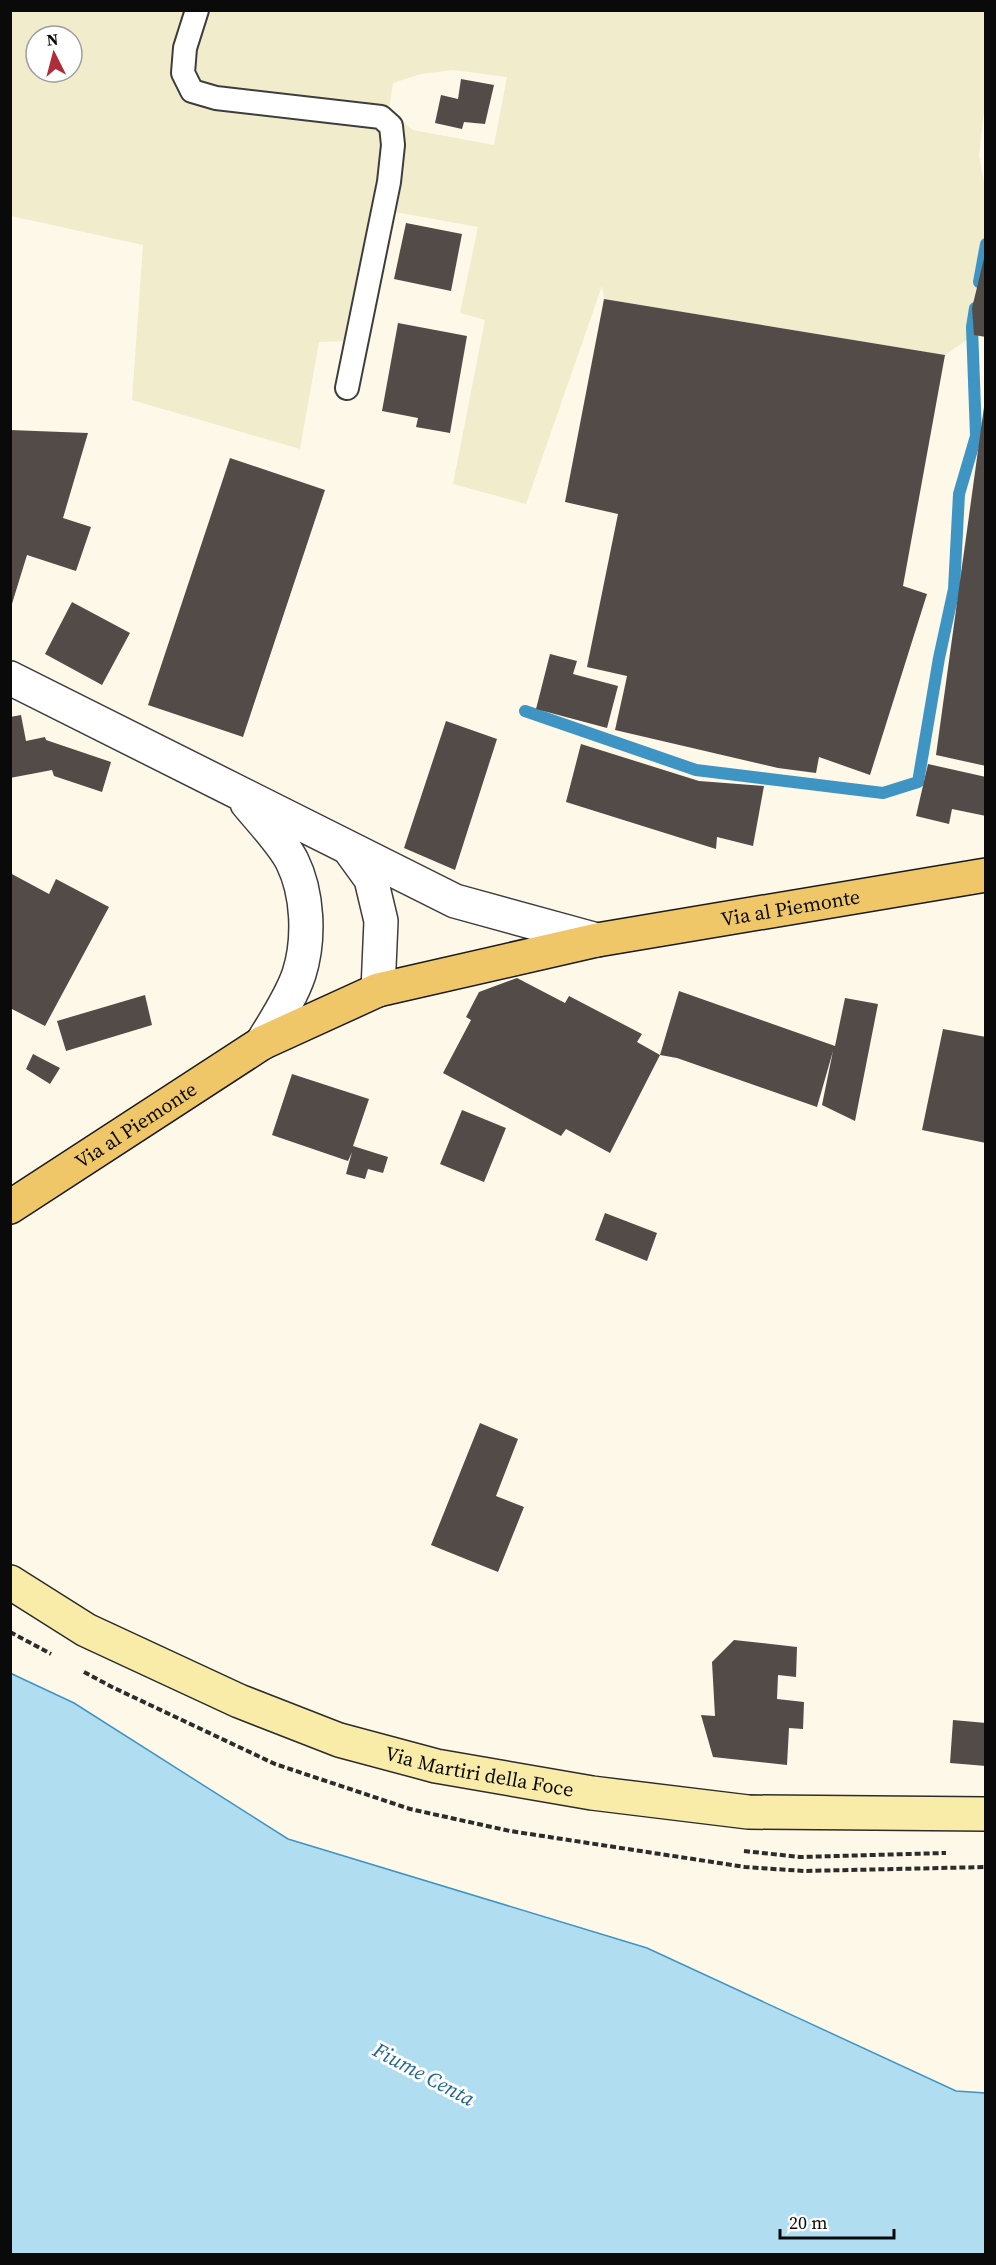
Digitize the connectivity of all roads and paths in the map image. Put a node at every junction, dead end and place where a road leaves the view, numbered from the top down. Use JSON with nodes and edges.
{"nodes":[{"id":1,"x":197,"y":10,"type":"edge"},
{"id":2,"x":347,"y":388,"type":"dead end"},
{"id":3,"x":10,"y":678,"type":"edge"},
{"id":4,"x":243,"y":796,"type":"junction"},
{"id":5,"x":349,"y":849,"type":"junction"},
{"id":6,"x":986,"y":875,"type":"edge"},
{"id":7,"x":597,"y":940,"type":"junction"},
{"id":8,"x":378,"y":990,"type":"junction"},
{"id":9,"x":262,"y":1043,"type":"junction"},
{"id":10,"x":10,"y":1207,"type":"edge"},
{"id":11,"x":10,"y":1582,"type":"edge"},
{"id":12,"x":986,"y":1814,"type":"edge"}],
"edges":[{"from":1,"to":2,"type":"lane"},
{"from":3,"to":4,"type":"street","name":"Via al Piemonte"},
{"from":4,"to":5,"type":"street","name":"Via al Piemonte"},
{"from":4,"to":9,"type":"street","name":"Via al Piemonte"},
{"from":5,"to":7,"type":"street","name":"Via al Piemonte"},
{"from":5,"to":8,"type":"street","name":"Via al Piemonte"},
{"from":6,"to":7,"type":"main road","name":"Via al Piemonte"},
{"from":7,"to":8,"type":"main road","name":"Via al Piemonte"},
{"from":8,"to":9,"type":"main road","name":"Via al Piemonte"},
{"from":9,"to":10,"type":"main road","name":"Via al Piemonte"},
{"from":11,"to":12,"type":"main road","name":"Via Martiri della Foce"}]}
